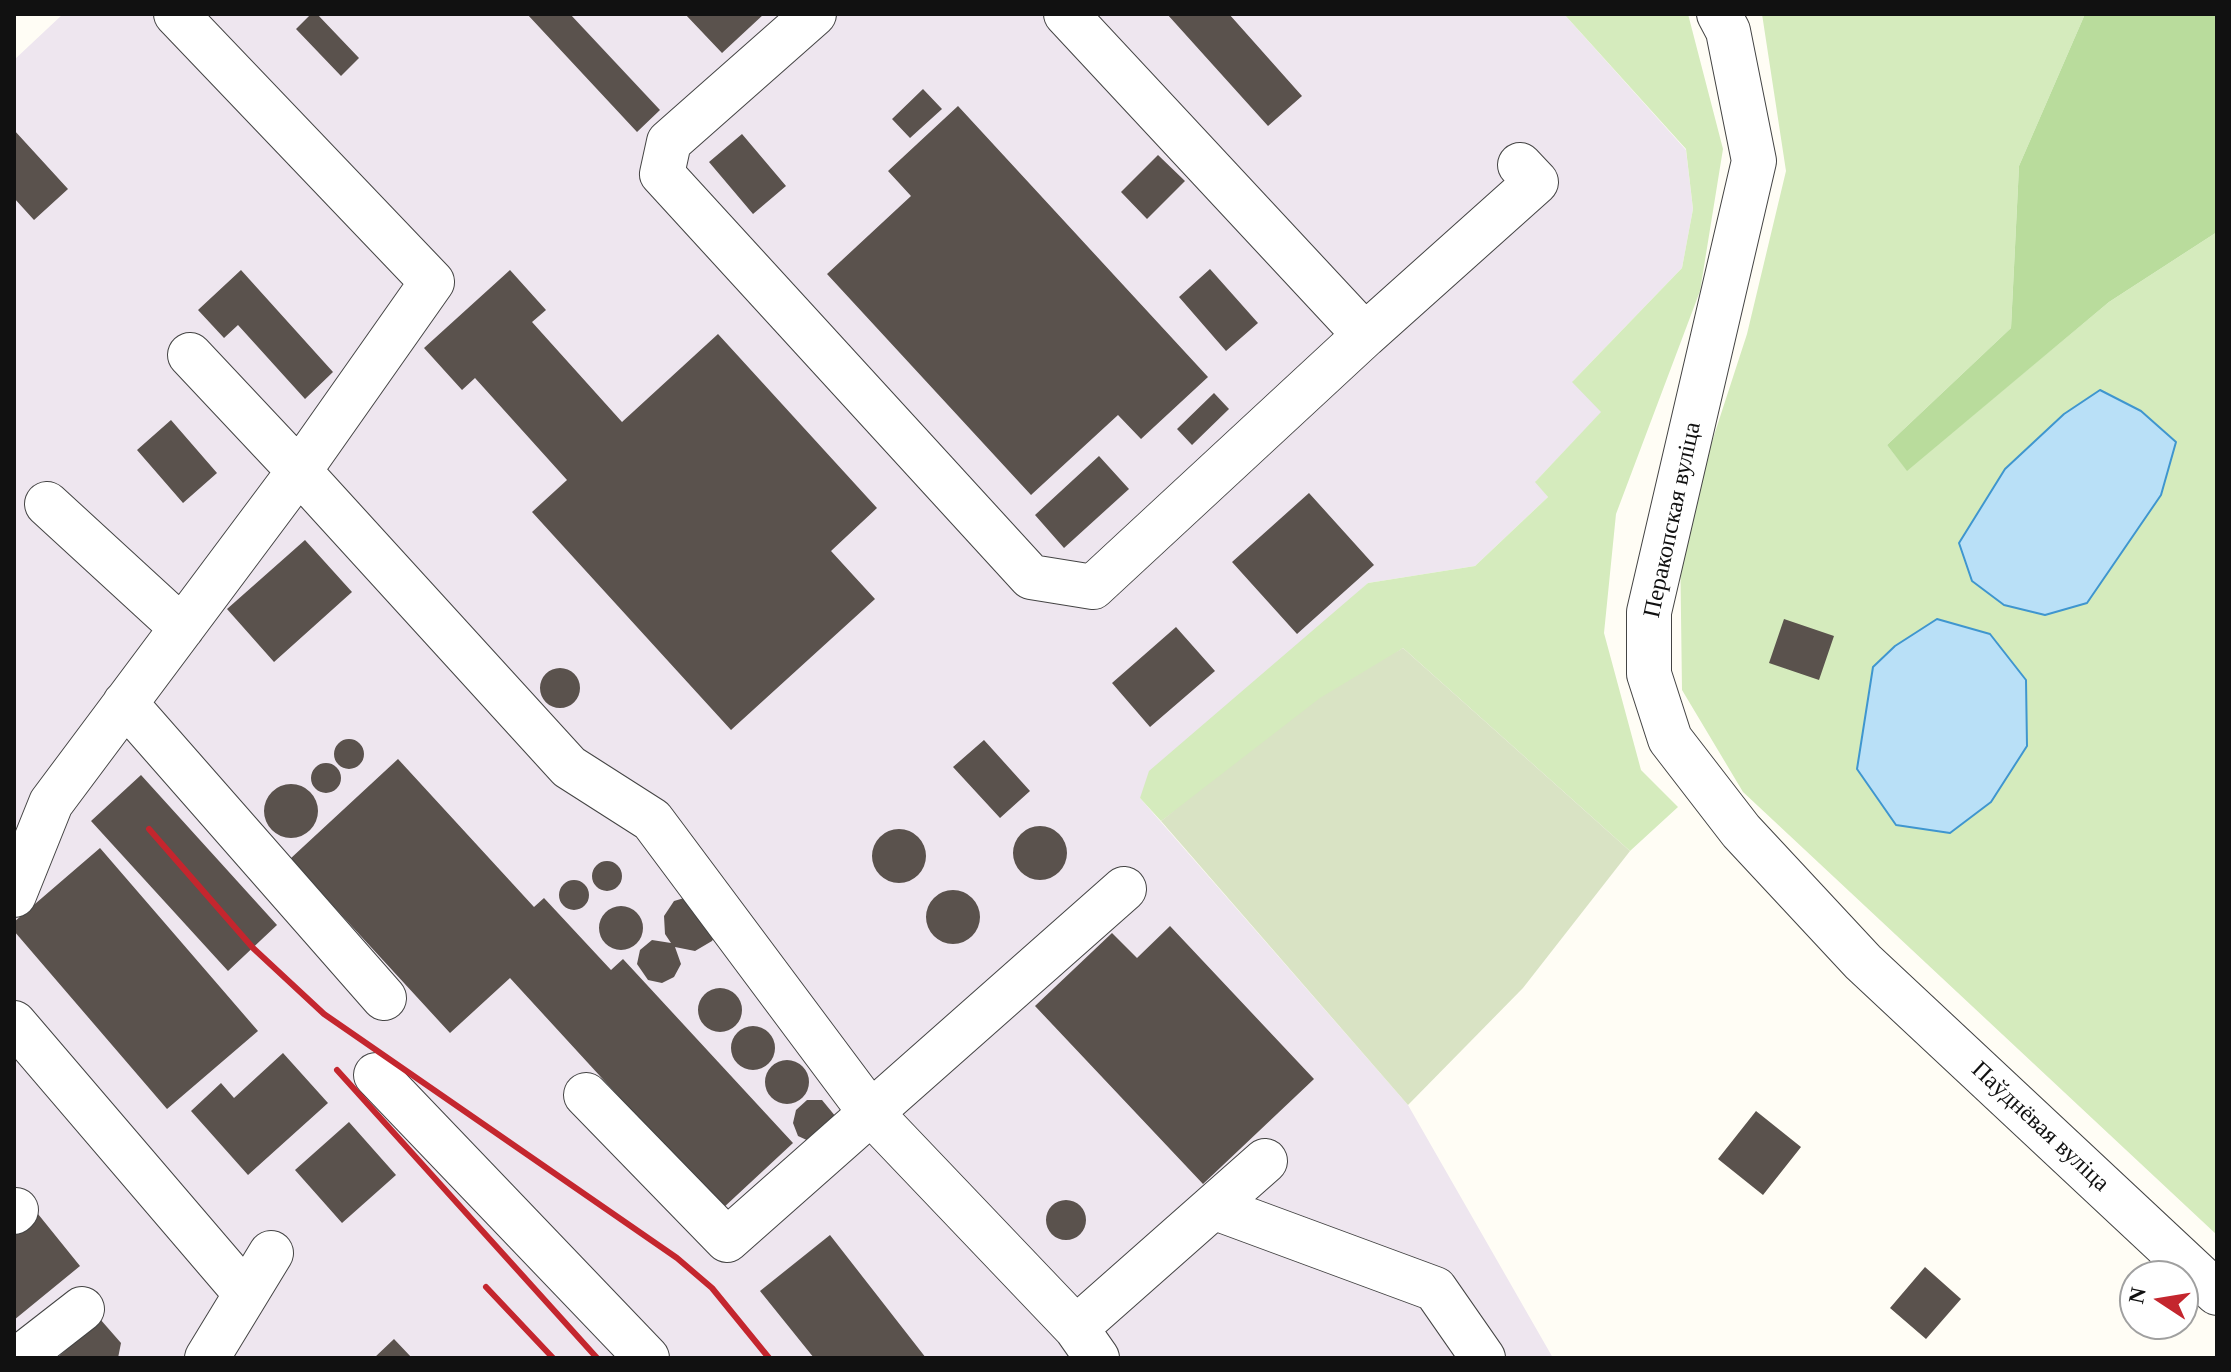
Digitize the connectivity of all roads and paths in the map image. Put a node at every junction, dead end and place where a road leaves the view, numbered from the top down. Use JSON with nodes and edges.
{"nodes":[{"id":1,"x":176,"y":14,"type":"edge"},
{"id":2,"x":814,"y":14,"type":"edge"},
{"id":3,"x":1066,"y":14,"type":"edge"},
{"id":4,"x":1719,"y":14,"type":"edge"},
{"id":5,"x":1520,"y":165,"type":"dead end"},
{"id":6,"x":1365,"y":335,"type":"junction"},
{"id":7,"x":190,"y":355,"type":"dead end"},
{"id":8,"x":299,"y":471,"type":"junction"},
{"id":9,"x":47,"y":504,"type":"dead end"},
{"id":10,"x":182,"y":628,"type":"junction"},
{"id":11,"x":125,"y":703,"type":"junction"},
{"id":12,"x":1124,"y":889,"type":"dead end"},
{"id":13,"x":14,"y":895,"type":"edge"},
{"id":14,"x":1863,"y":962,"type":"joint"},
{"id":15,"x":384,"y":998,"type":"dead end"},
{"id":16,"x":14,"y":1023,"type":"edge"},
{"id":17,"x":376,"y":1075,"type":"dead end"},
{"id":18,"x":586,"y":1095,"type":"dead end"},
{"id":19,"x":870,"y":1112,"type":"junction"},
{"id":20,"x":1265,"y":1161,"type":"dead end"},
{"id":21,"x":1213,"y":1207,"type":"junction"},
{"id":22,"x":271,"y":1253,"type":"dead end"},
{"id":23,"x":2217,"y":1293,"type":"edge"},
{"id":24,"x":246,"y":1294,"type":"junction"},
{"id":25,"x":82,"y":1309,"type":"dead end"},
{"id":26,"x":1086,"y":1343,"type":"edge"},
{"id":27,"x":19,"y":1358,"type":"edge"},
{"id":28,"x":207,"y":1358,"type":"edge"},
{"id":29,"x":647,"y":1358,"type":"edge"},
{"id":30,"x":1483,"y":1358,"type":"edge"}],
"edges":[{"from":1,"to":8,"type":"street"},
{"from":2,"to":6,"type":"street"},
{"from":3,"to":6,"type":"street"},
{"from":4,"to":14,"type":"street","name":"Перакопская вуліца"},
{"from":5,"to":6,"type":"street"},
{"from":7,"to":8,"type":"street"},
{"from":8,"to":10,"type":"street"},
{"from":8,"to":19,"type":"street"},
{"from":9,"to":10,"type":"street"},
{"from":10,"to":11,"type":"street"},
{"from":11,"to":13,"type":"street"},
{"from":11,"to":15,"type":"street"},
{"from":12,"to":19,"type":"street"},
{"from":14,"to":23,"type":"street","name":"Паўднёвая вуліца"},
{"from":16,"to":24,"type":"street"},
{"from":17,"to":29,"type":"street"},
{"from":18,"to":19,"type":"street"},
{"from":19,"to":26,"type":"street"},
{"from":20,"to":21,"type":"street"},
{"from":21,"to":26,"type":"street"},
{"from":21,"to":30,"type":"street"},
{"from":22,"to":24,"type":"street"},
{"from":24,"to":28,"type":"street"},
{"from":25,"to":27,"type":"street"}]}
